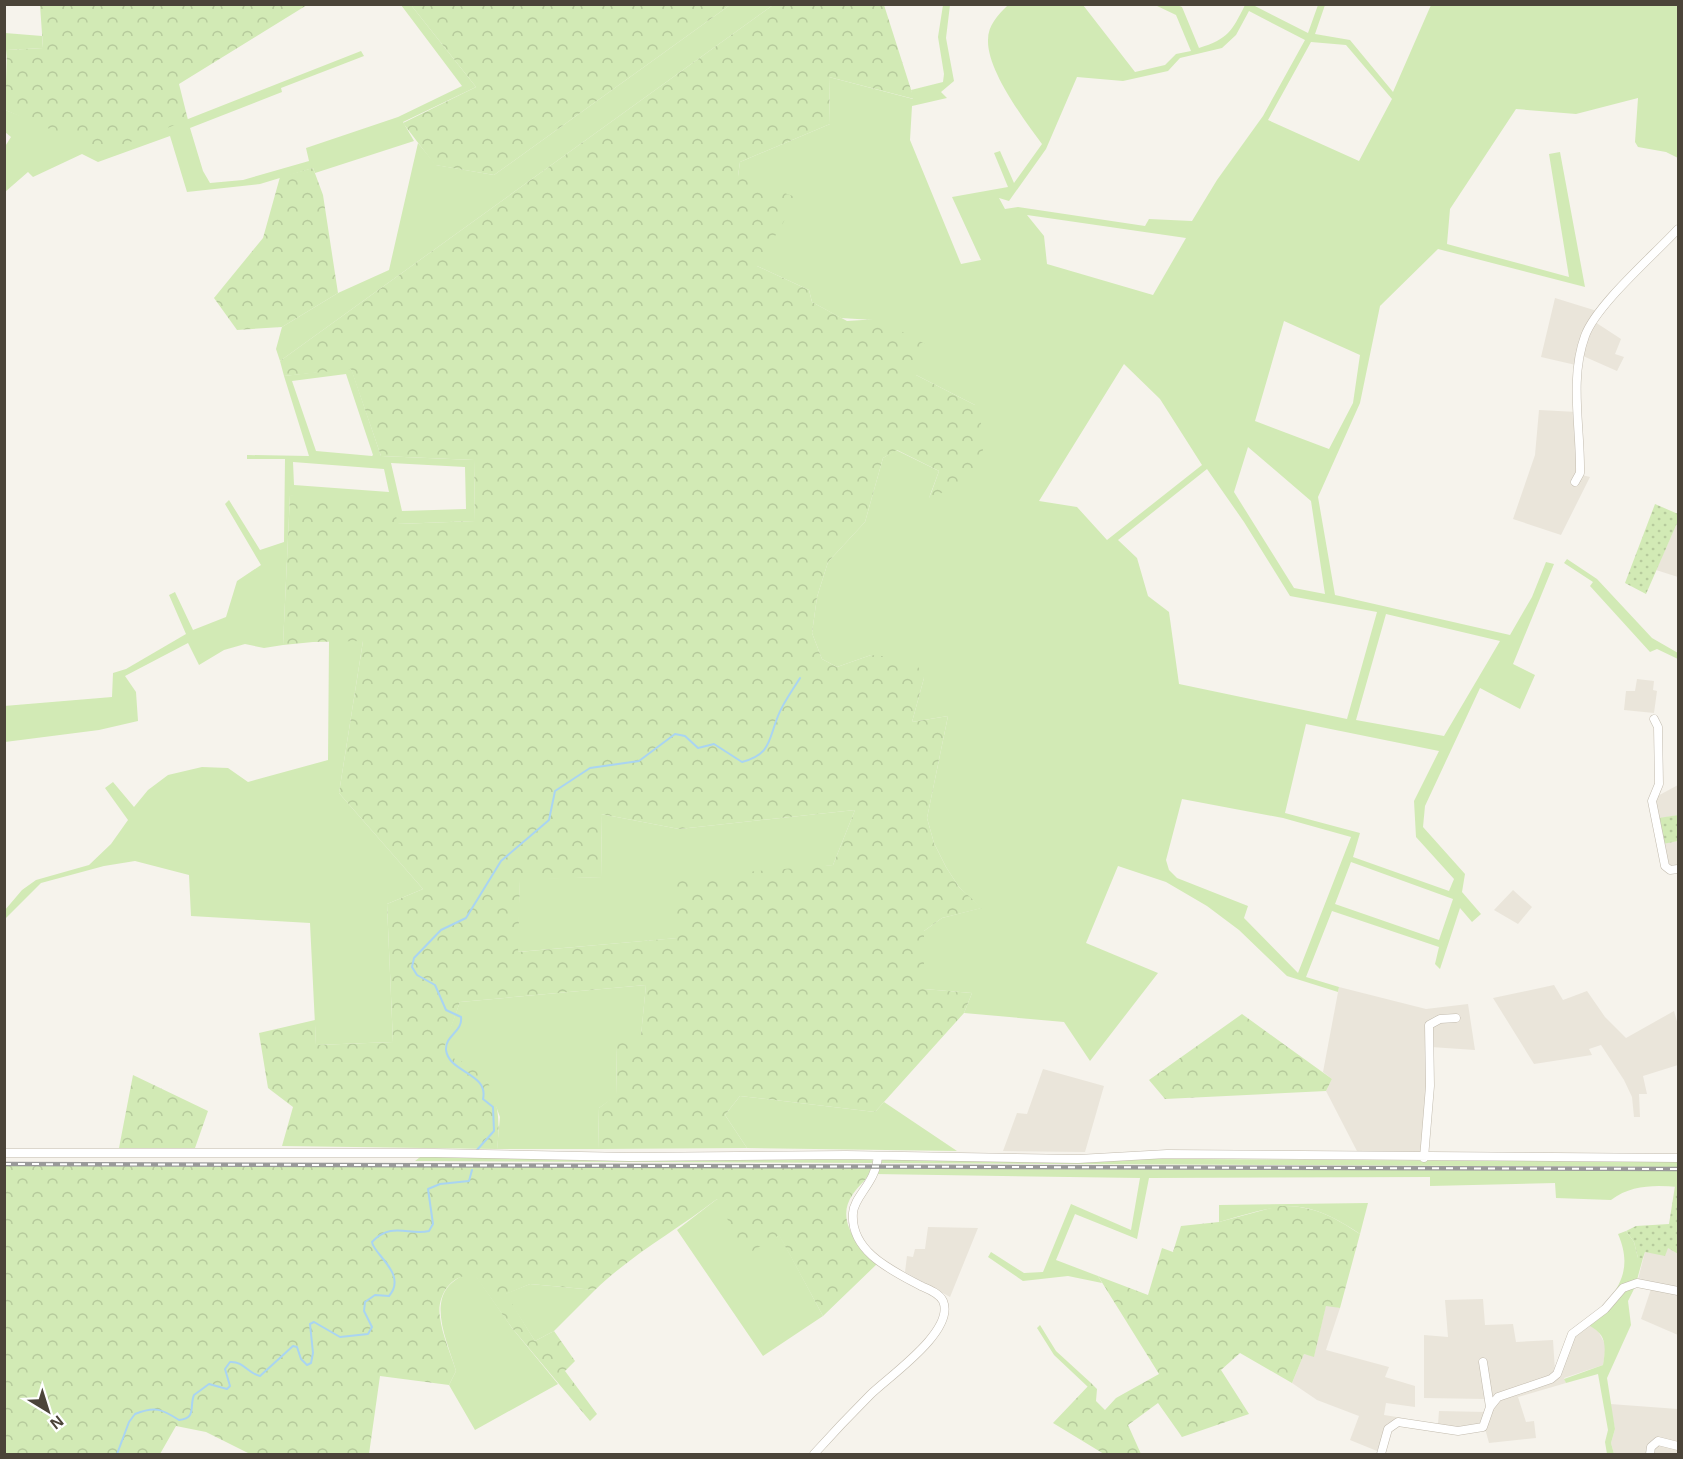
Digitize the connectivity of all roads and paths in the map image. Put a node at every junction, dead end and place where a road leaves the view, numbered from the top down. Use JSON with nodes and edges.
{"nodes":[{"id":1,"x":1678,"y":229,"type":"edge"},
{"id":2,"x":1575,"y":482,"type":"dead end"},
{"id":3,"x":1654,"y":719,"type":"dead end"},
{"id":4,"x":1678,"y":869,"type":"edge"},
{"id":5,"x":1455,"y":1018,"type":"dead end"},
{"id":6,"x":4,"y":1153,"type":"edge"},
{"id":7,"x":878,"y":1156,"type":"junction"},
{"id":8,"x":1424,"y":1158,"type":"junction"},
{"id":9,"x":1678,"y":1158,"type":"edge"},
{"id":10,"x":1678,"y":1291,"type":"edge"},
{"id":11,"x":1483,"y":1362,"type":"dead end"},
{"id":12,"x":1490,"y":1407,"type":"junction"},
{"id":13,"x":1678,"y":1446,"type":"edge"},
{"id":14,"x":814,"y":1455,"type":"edge"},
{"id":15,"x":1381,"y":1455,"type":"edge"},
{"id":16,"x":1650,"y":1455,"type":"edge"}],
"edges":[{"from":1,"to":2,"type":"street"},
{"from":3,"to":4,"type":"street"},
{"from":5,"to":8,"type":"street"},
{"from":6,"to":7,"type":"street"},
{"from":7,"to":8,"type":"street"},
{"from":7,"to":14,"type":"street"},
{"from":8,"to":9,"type":"street"},
{"from":10,"to":12,"type":"street"},
{"from":11,"to":12,"type":"street"},
{"from":12,"to":15,"type":"street"},
{"from":13,"to":16,"type":"street"}]}
